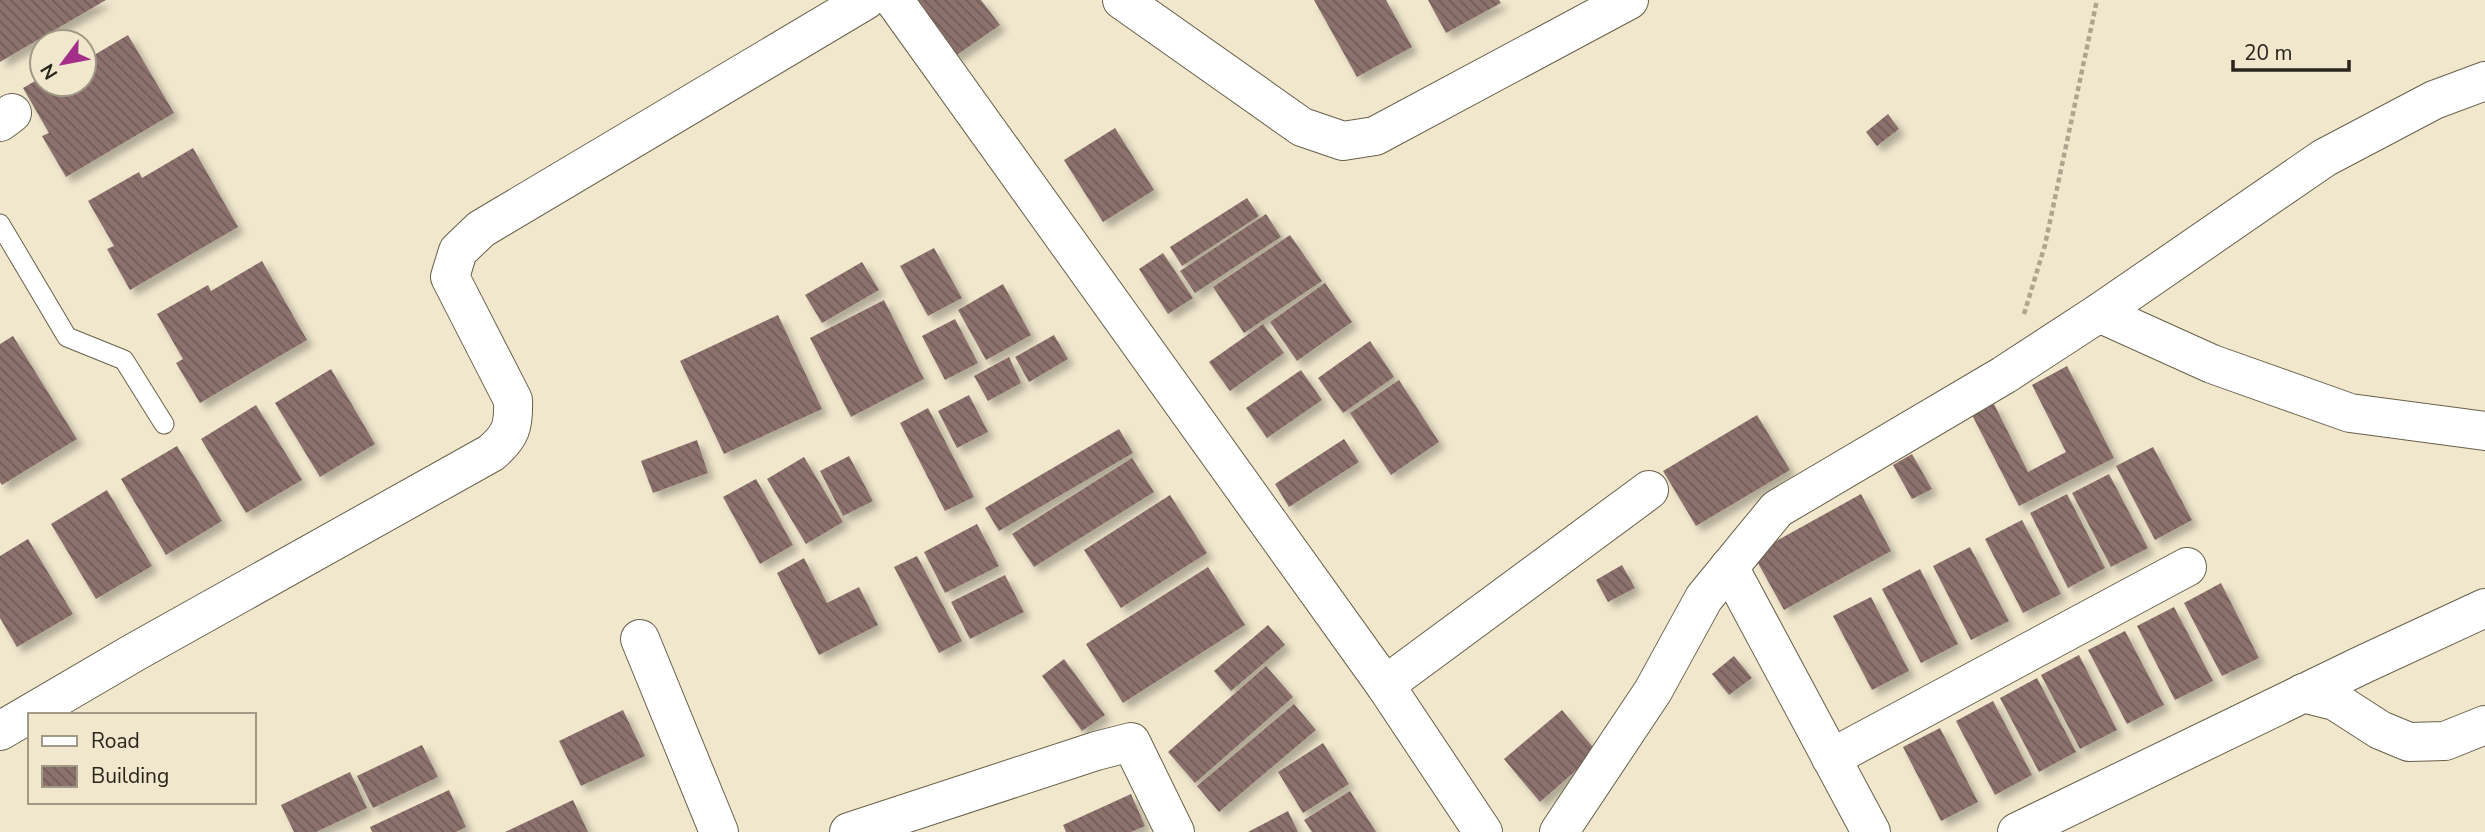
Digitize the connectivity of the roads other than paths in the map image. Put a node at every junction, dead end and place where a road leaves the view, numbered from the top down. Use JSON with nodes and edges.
{"nodes":[{"id":1,"x":866,"y":0,"type":"edge"},
{"id":2,"x":894,"y":0,"type":"edge"},
{"id":3,"x":1122,"y":0,"type":"edge"},
{"id":4,"x":1629,"y":0,"type":"edge"},
{"id":5,"x":2485,"y":81,"type":"edge"},
{"id":6,"x":0,"y":224,"type":"edge"},
{"id":7,"x":2099,"y":313,"type":"junction"},
{"id":8,"x":163,"y":424,"type":"dead end"},
{"id":9,"x":2485,"y":431,"type":"edge"},
{"id":10,"x":1649,"y":490,"type":"dead end"},
{"id":11,"x":1729,"y":567,"type":"junction"},
{"id":12,"x":2187,"y":567,"type":"dead end"},
{"id":13,"x":2485,"y":608,"type":"edge"},
{"id":14,"x":640,"y":639,"type":"dead end"},
{"id":15,"x":1385,"y":685,"type":"junction"},
{"id":16,"x":2303,"y":693,"type":"junction"},
{"id":17,"x":31,"y":713,"type":"edge"},
{"id":18,"x":28,"y":715,"type":"edge"},
{"id":19,"x":2485,"y":725,"type":"edge"},
{"id":20,"x":0,"y":731,"type":"edge"},
{"id":21,"x":1831,"y":758,"type":"junction"},
{"id":22,"x":719,"y":832,"type":"edge"},
{"id":23,"x":849,"y":832,"type":"edge"},
{"id":24,"x":1175,"y":832,"type":"edge"},
{"id":25,"x":1483,"y":832,"type":"edge"},
{"id":26,"x":1559,"y":832,"type":"edge"},
{"id":27,"x":1871,"y":832,"type":"edge"},
{"id":28,"x":2017,"y":832,"type":"edge"}],
"edges":[{"from":1,"to":17,"type":"street"},
{"from":2,"to":15,"type":"street"},
{"from":3,"to":4,"type":"street"},
{"from":5,"to":7,"type":"street"},
{"from":6,"to":8,"type":"lane"},
{"from":7,"to":9,"type":"street"},
{"from":7,"to":11,"type":"street"},
{"from":10,"to":15,"type":"street"},
{"from":11,"to":21,"type":"street"},
{"from":11,"to":26,"type":"street"},
{"from":12,"to":21,"type":"street"},
{"from":13,"to":16,"type":"street"},
{"from":14,"to":22,"type":"street"},
{"from":15,"to":25,"type":"street"},
{"from":16,"to":19,"type":"street"},
{"from":16,"to":28,"type":"street"},
{"from":18,"to":20,"type":"street"},
{"from":21,"to":27,"type":"street"},
{"from":23,"to":24,"type":"street"}]}
